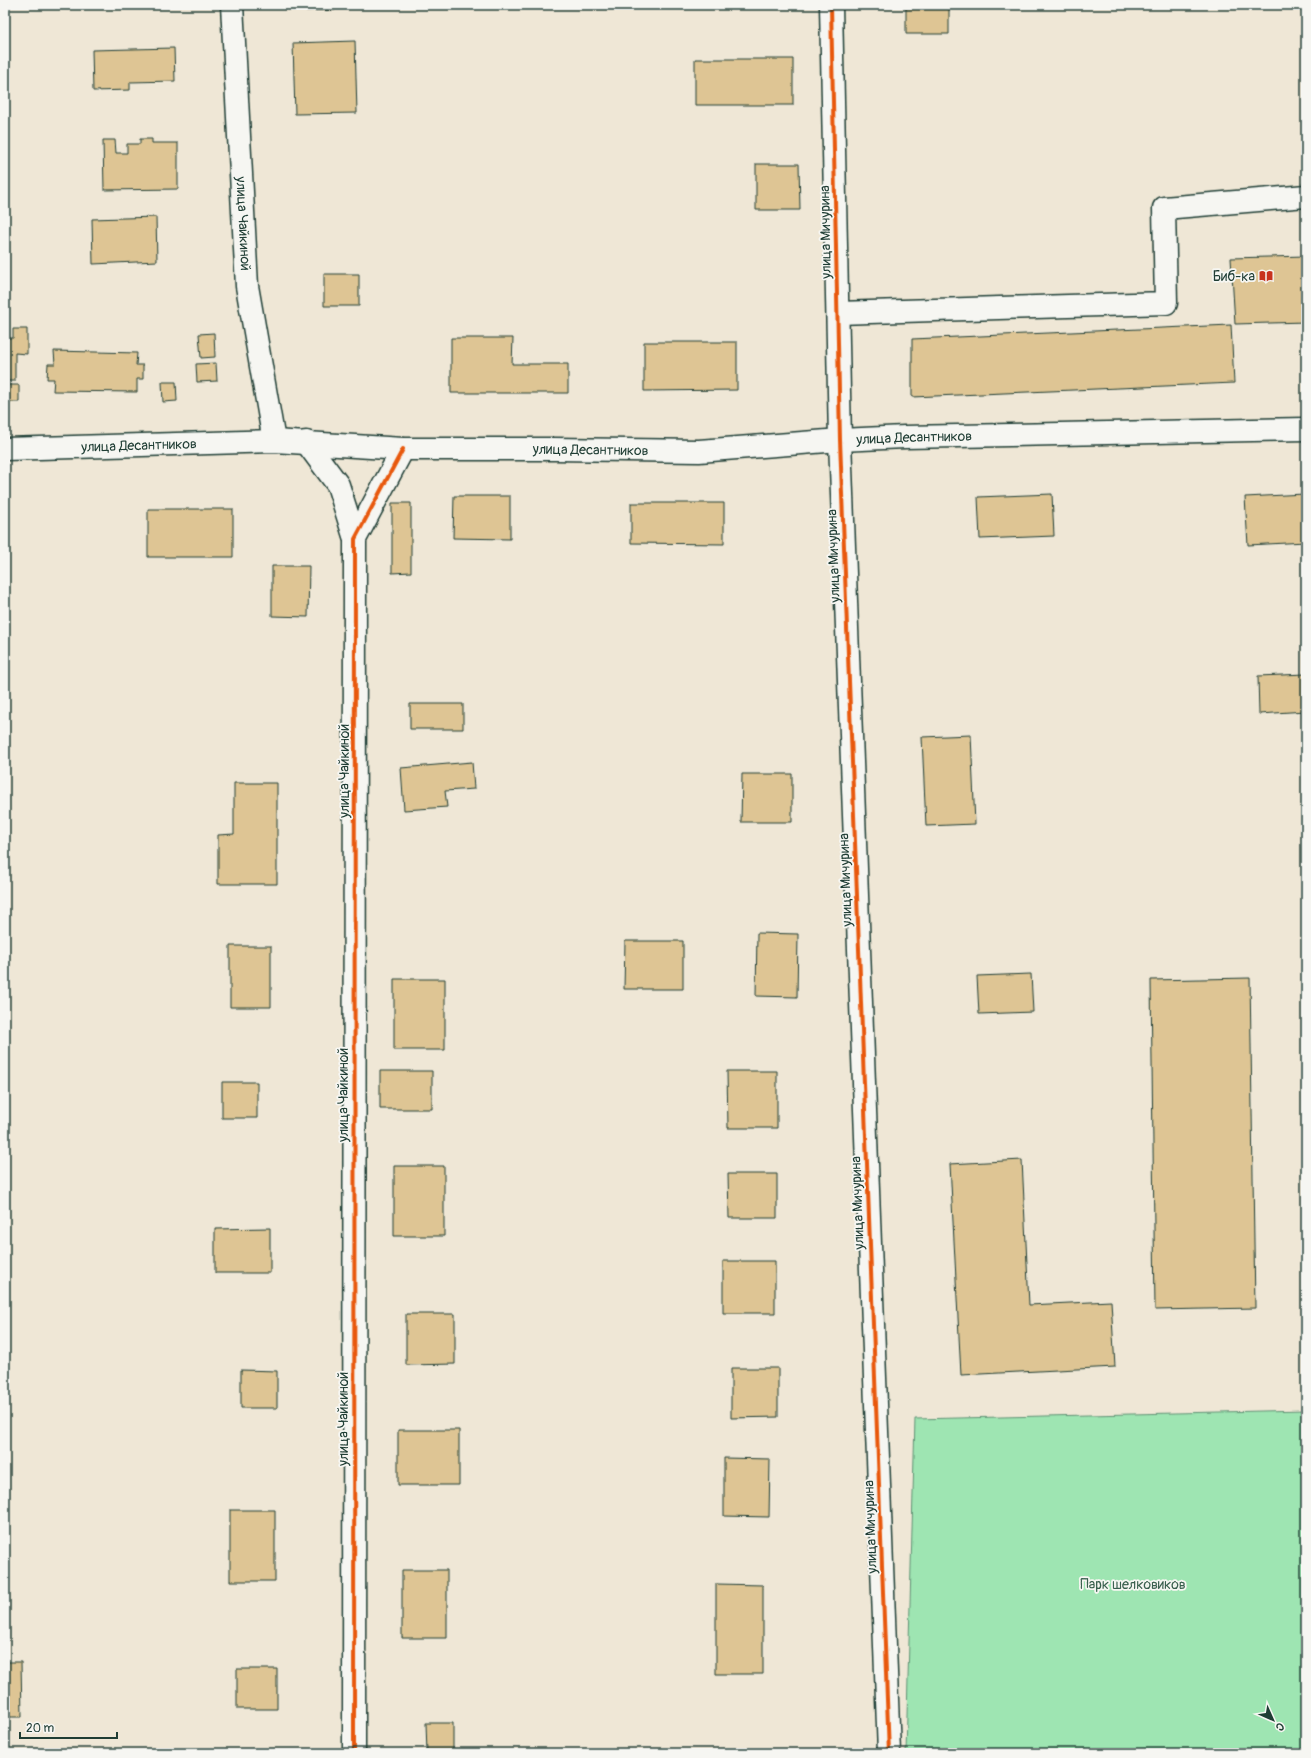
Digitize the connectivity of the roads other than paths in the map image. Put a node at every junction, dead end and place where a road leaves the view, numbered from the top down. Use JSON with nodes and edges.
{"nodes":[{"id":1,"x":232,"y":5,"type":"edge"},
{"id":2,"x":831,"y":5,"type":"edge"},
{"id":3,"x":1306,"y":196,"type":"edge"},
{"id":4,"x":838,"y":313,"type":"junction"},
{"id":5,"x":1306,"y":429,"type":"edge"},
{"id":6,"x":840,"y":440,"type":"junction"},
{"id":7,"x":274,"y":441,"type":"junction"},
{"id":8,"x":306,"y":442,"type":"junction"},
{"id":9,"x":5,"y":449,"type":"edge"},
{"id":10,"x":403,"y":449,"type":"junction"},
{"id":11,"x":355,"y":539,"type":"junction"},
{"id":12,"x":354,"y":1753,"type":"edge"},
{"id":13,"x":889,"y":1753,"type":"edge"}],
"edges":[{"from":1,"to":7,"type":"street","name":"улица Чайкиной"},
{"from":2,"to":4,"type":"street","name":"улица Мичурина"},
{"from":3,"to":4,"type":"street"},
{"from":4,"to":6,"type":"street","name":"улица Мичурина"},
{"from":5,"to":6,"type":"street","name":"улица Десантников"},
{"from":6,"to":10,"type":"street","name":"улица Десантников"},
{"from":6,"to":13,"type":"street","name":"улица Мичурина"},
{"from":7,"to":8,"type":"street","name":"улица Десантников"},
{"from":7,"to":9,"type":"street","name":"улица Десантников"},
{"from":8,"to":10,"type":"street","name":"улица Десантников"},
{"from":8,"to":11,"type":"street","name":"улица Чайкиной"},
{"from":10,"to":11,"type":"street","name":"улица Чайкиной"},
{"from":11,"to":12,"type":"street","name":"улица Чайкиной"}]}
